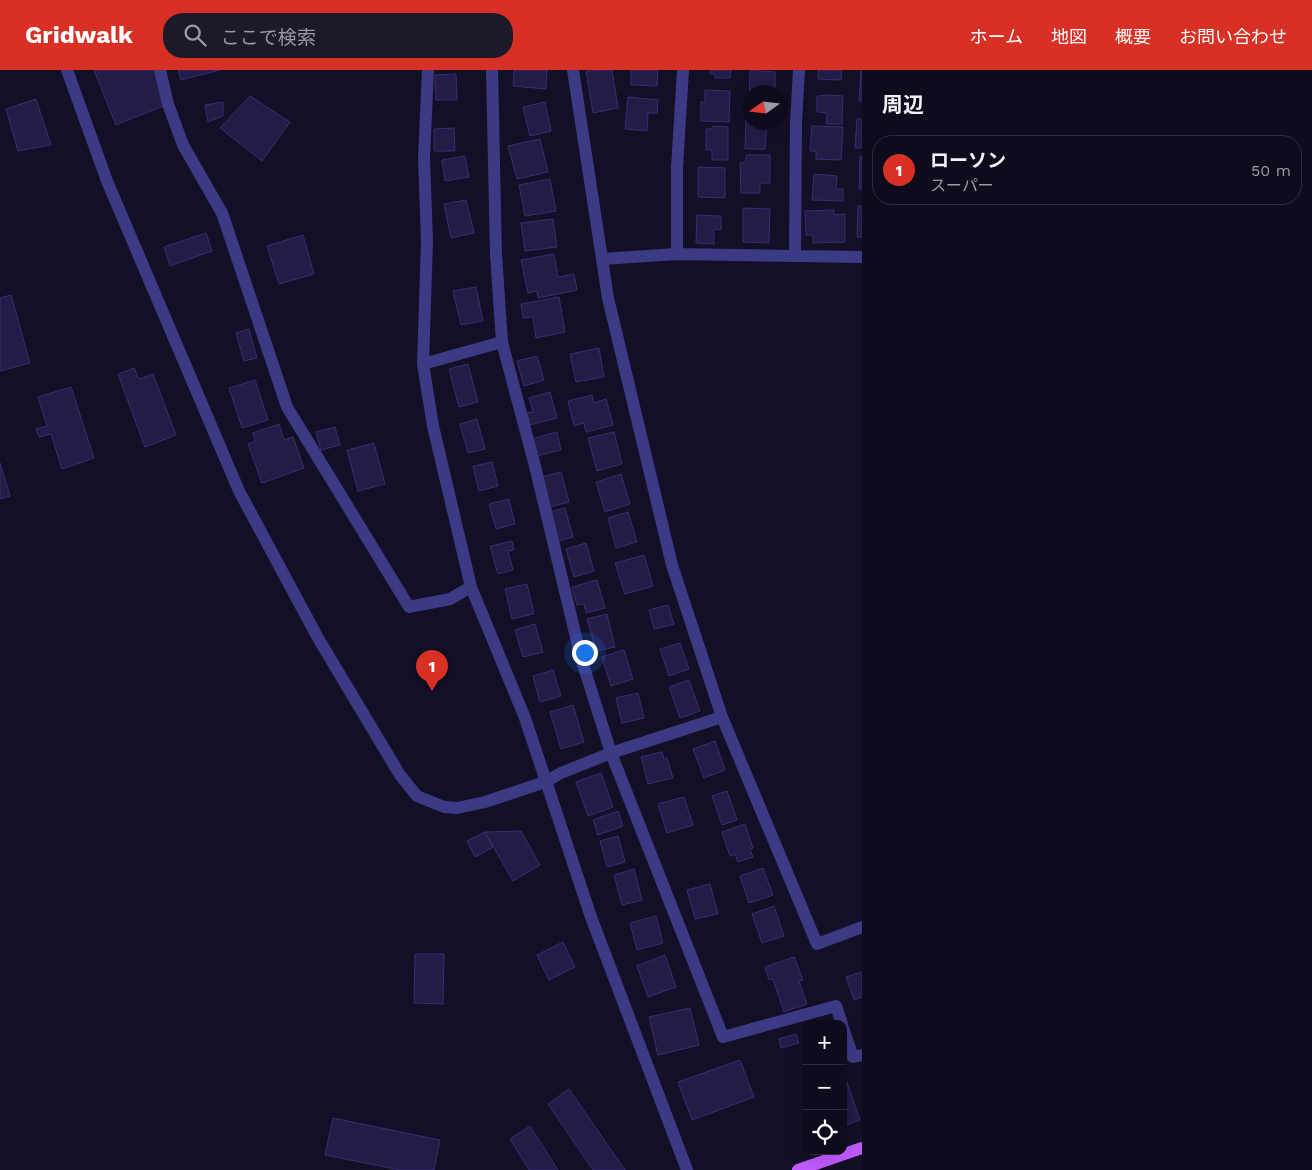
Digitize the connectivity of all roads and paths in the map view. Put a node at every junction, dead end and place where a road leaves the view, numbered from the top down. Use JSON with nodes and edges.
{"nodes":[{"id":1,"x":67,"y":70,"type":"edge"},
{"id":2,"x":160,"y":70,"type":"edge"},
{"id":3,"x":428,"y":70,"type":"edge"},
{"id":4,"x":492,"y":70,"type":"edge"},
{"id":5,"x":573,"y":70,"type":"edge"},
{"id":6,"x":683,"y":70,"type":"edge"},
{"id":7,"x":799,"y":70,"type":"edge"},
{"id":8,"x":677,"y":254,"type":"junction"},
{"id":9,"x":794,"y":255,"type":"junction"},
{"id":10,"x":862,"y":257,"type":"edge"},
{"id":11,"x":602,"y":259,"type":"junction"},
{"id":12,"x":502,"y":342,"type":"junction"},
{"id":13,"x":423,"y":364,"type":"junction"},
{"id":14,"x":471,"y":587,"type":"junction"},
{"id":15,"x":722,"y":717,"type":"junction"},
{"id":16,"x":611,"y":753,"type":"junction"},
{"id":17,"x":545,"y":782,"type":"junction"},
{"id":18,"x":862,"y":927,"type":"edge"},
{"id":19,"x":841,"y":1020,"type":"edge"},
{"id":20,"x":847,"y":1040,"type":"edge"},
{"id":21,"x":862,"y":1055,"type":"edge"},
{"id":22,"x":862,"y":1148,"type":"edge"},
{"id":23,"x":687,"y":1170,"type":"edge"},
{"id":24,"x":798,"y":1170,"type":"edge"}],
"edges":[{"from":1,"to":17,"type":"street"},
{"from":2,"to":14,"type":"street"},
{"from":3,"to":13,"type":"street"},
{"from":4,"to":12,"type":"street"},
{"from":5,"to":11,"type":"street"},
{"from":6,"to":8,"type":"street"},
{"from":7,"to":9,"type":"street"},
{"from":8,"to":9,"type":"street"},
{"from":8,"to":11,"type":"street"},
{"from":9,"to":10,"type":"street"},
{"from":11,"to":15,"type":"street"},
{"from":12,"to":13,"type":"street"},
{"from":12,"to":16,"type":"street"},
{"from":13,"to":14,"type":"street"},
{"from":14,"to":17,"type":"street"},
{"from":15,"to":16,"type":"street"},
{"from":15,"to":18,"type":"street"},
{"from":16,"to":17,"type":"street"},
{"from":16,"to":19,"type":"street"},
{"from":17,"to":23,"type":"street"},
{"from":20,"to":21,"type":"street"},
{"from":22,"to":24,"type":"main road"}]}
